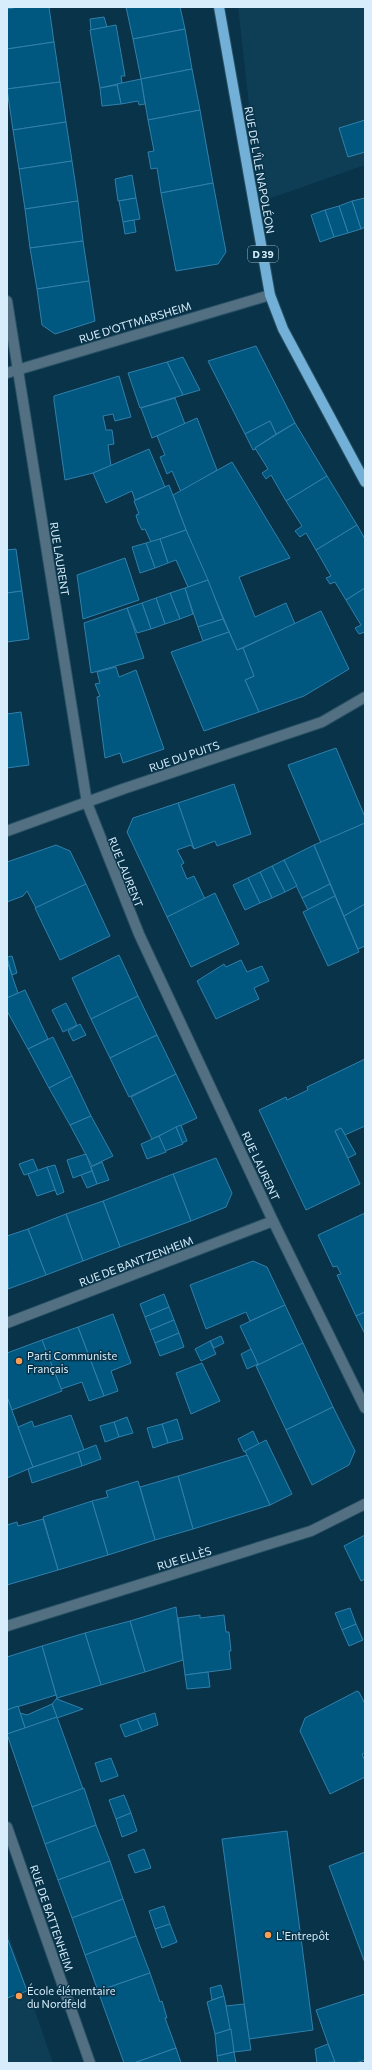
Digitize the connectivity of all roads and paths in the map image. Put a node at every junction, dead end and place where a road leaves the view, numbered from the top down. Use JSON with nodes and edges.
{"nodes":[{"id":1,"x":219,"y":7,"type":"edge"},
{"id":2,"x":270,"y":295,"type":"junction"},
{"id":3,"x":7,"y":301,"type":"edge"},
{"id":4,"x":18,"y":370,"type":"junction"},
{"id":5,"x":7,"y":373,"type":"edge"},
{"id":6,"x":365,"y":482,"type":"edge"},
{"id":7,"x":365,"y":697,"type":"edge"},
{"id":8,"x":87,"y":803,"type":"junction"},
{"id":9,"x":7,"y":831,"type":"edge"},
{"id":10,"x":273,"y":1221,"type":"junction"},
{"id":11,"x":7,"y":1323,"type":"edge"},
{"id":12,"x":365,"y":1408,"type":"edge"},
{"id":13,"x":365,"y":1504,"type":"edge"},
{"id":14,"x":7,"y":1626,"type":"edge"},
{"id":15,"x":7,"y":1827,"type":"edge"},
{"id":16,"x":90,"y":2063,"type":"edge"}],
"edges":[{"from":1,"to":2,"type":"main road","name":"RUE DE L'ÎLE NAPOLÉON","number":"D 39"},
{"from":2,"to":4,"type":"street","name":"RUE D'OTTMARSHEIM"},
{"from":2,"to":6,"type":"main road","name":"RUE DE L'ÎLE NAPOLÉON","number":"D 39"},
{"from":3,"to":4,"type":"street","name":"RUE LAURENT"},
{"from":4,"to":5,"type":"street","name":"RUE D'OTTMARSHEIM"},
{"from":4,"to":8,"type":"street","name":"RUE LAURENT"},
{"from":7,"to":8,"type":"street","name":"RUE DU PUITS"},
{"from":8,"to":9,"type":"street","name":"RUE DU PUITS"},
{"from":8,"to":10,"type":"street","name":"RUE LAURENT"},
{"from":10,"to":11,"type":"street","name":"RUE DE BANTZENHEIM"},
{"from":10,"to":12,"type":"street","name":"RUE LAURENT"},
{"from":13,"to":14,"type":"street","name":"RUE ELLÈS"},
{"from":15,"to":16,"type":"street","name":"RUE DE BATTENHEIM"}]}
